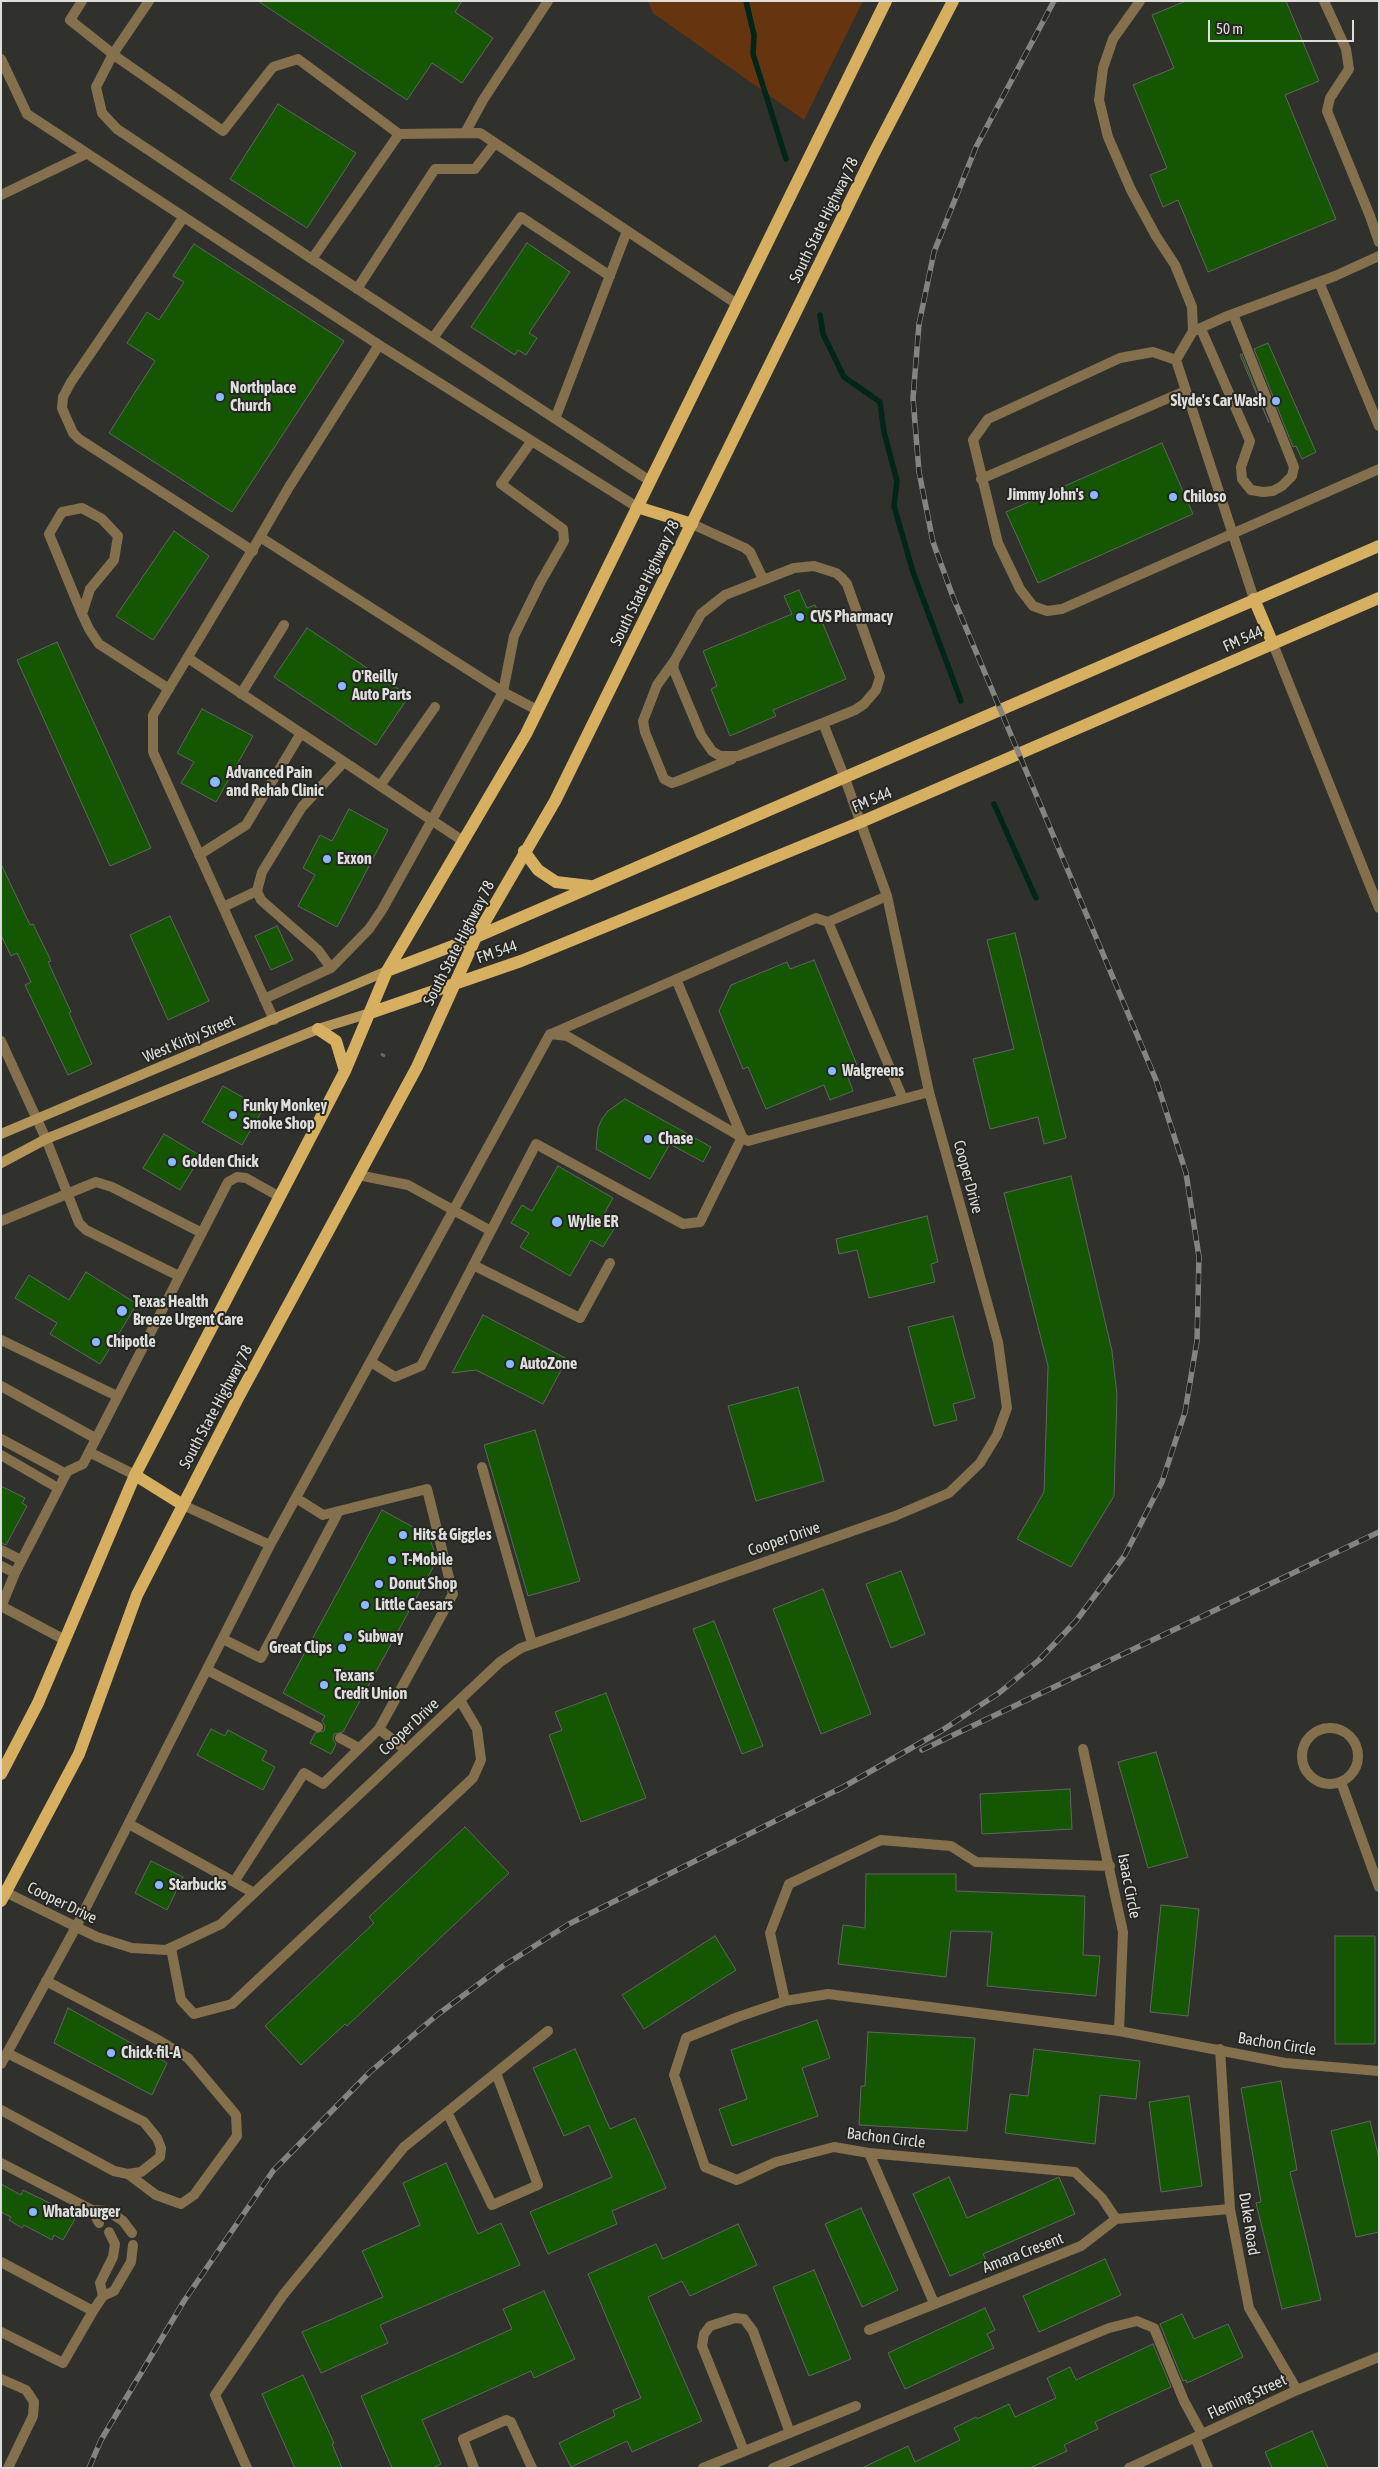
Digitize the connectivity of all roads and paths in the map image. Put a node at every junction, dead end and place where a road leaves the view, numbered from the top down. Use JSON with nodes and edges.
{"nodes":[{"id":1,"x":82,"y":1,"type":"edge"},
{"id":2,"x":149,"y":1,"type":"edge"},
{"id":3,"x":548,"y":1,"type":"edge"},
{"id":4,"x":886,"y":1,"type":"edge"},
{"id":5,"x":953,"y":1,"type":"edge"},
{"id":6,"x":1140,"y":1,"type":"edge"},
{"id":7,"x":1324,"y":1,"type":"edge"},
{"id":8,"x":113,"y":54,"type":"junction"},
{"id":9,"x":1,"y":59,"type":"edge"},
{"id":10,"x":465,"y":133,"type":"junction"},
{"id":11,"x":399,"y":134,"type":"junction"},
{"id":12,"x":495,"y":143,"type":"junction"},
{"id":13,"x":86,"y":154,"type":"junction"},
{"id":14,"x":1,"y":195,"type":"edge"},
{"id":15,"x":183,"y":218,"type":"junction"},
{"id":16,"x":627,"y":231,"type":"junction"},
{"id":17,"x":1379,"y":242,"type":"edge"},
{"id":18,"x":1379,"y":256,"type":"edge"},
{"id":19,"x":312,"y":259,"type":"junction"},
{"id":20,"x":610,"y":276,"type":"junction"},
{"id":21,"x":1319,"y":282,"type":"junction"},
{"id":22,"x":357,"y":289,"type":"junction"},
{"id":23,"x":737,"y":304,"type":"junction"},
{"id":24,"x":1233,"y":314,"type":"junction"},
{"id":25,"x":1197,"y":330,"type":"junction"},
{"id":26,"x":433,"y":338,"type":"junction"},
{"id":27,"x":379,"y":345,"type":"junction"},
{"id":28,"x":1176,"y":360,"type":"junction"},
{"id":29,"x":1185,"y":391,"type":"junction"},
{"id":30,"x":555,"y":419,"type":"junction"},
{"id":31,"x":1379,"y":426,"type":"edge"},
{"id":32,"x":531,"y":442,"type":"junction"},
{"id":33,"x":1379,"y":469,"type":"edge"},
{"id":34,"x":981,"y":479,"type":"junction"},
{"id":35,"x":650,"y":481,"type":"junction"},
{"id":36,"x":637,"y":508,"type":"junction"},
{"id":37,"x":692,"y":524,"type":"junction"},
{"id":38,"x":1231,"y":532,"type":"junction"},
{"id":39,"x":260,"y":538,"type":"junction"},
{"id":40,"x":1379,"y":546,"type":"edge"},
{"id":41,"x":252,"y":551,"type":"junction"},
{"id":42,"x":763,"y":579,"type":"junction"},
{"id":43,"x":1379,"y":598,"type":"edge"},
{"id":44,"x":1254,"y":600,"type":"junction"},
{"id":45,"x":82,"y":614,"type":"junction"},
{"id":46,"x":284,"y":625,"type":"dead end"},
{"id":47,"x":1273,"y":644,"type":"junction"},
{"id":48,"x":188,"y":658,"type":"junction"},
{"id":49,"x":675,"y":660,"type":"junction"},
{"id":50,"x":169,"y":689,"type":"junction"},
{"id":51,"x":503,"y":692,"type":"junction"},
{"id":52,"x":241,"y":694,"type":"junction"},
{"id":53,"x":435,"y":707,"type":"dead end"},
{"id":54,"x":537,"y":710,"type":"junction"},
{"id":55,"x":823,"y":723,"type":"junction"},
{"id":56,"x":301,"y":733,"type":"junction"},
{"id":57,"x":738,"y":756,"type":"junction"},
{"id":58,"x":344,"y":762,"type":"junction"},
{"id":59,"x":844,"y":776,"type":"junction"},
{"id":60,"x":380,"y":786,"type":"junction"},
{"id":61,"x":430,"y":820,"type":"junction"},
{"id":62,"x":861,"y":822,"type":"junction"},
{"id":63,"x":463,"y":841,"type":"junction"},
{"id":64,"x":524,"y":851,"type":"junction"},
{"id":65,"x":200,"y":856,"type":"junction"},
{"id":66,"x":592,"y":887,"type":"junction"},
{"id":67,"x":257,"y":891,"type":"junction"},
{"id":68,"x":887,"y":896,"type":"junction"},
{"id":69,"x":223,"y":907,"type":"junction"},
{"id":70,"x":1379,"y":908,"type":"edge"},
{"id":71,"x":828,"y":922,"type":"junction"},
{"id":72,"x":476,"y":937,"type":"junction"},
{"id":73,"x":332,"y":968,"type":"junction"},
{"id":74,"x":387,"y":971,"type":"junction"},
{"id":75,"x":676,"y":979,"type":"junction"},
{"id":76,"x":455,"y":984,"type":"junction"},
{"id":77,"x":264,"y":999,"type":"junction"},
{"id":78,"x":370,"y":1013,"type":"junction"},
{"id":79,"x":274,"y":1020,"type":"junction"},
{"id":80,"x":318,"y":1029,"type":"junction"},
{"id":81,"x":550,"y":1034,"type":"junction"},
{"id":82,"x":1,"y":1041,"type":"edge"},
{"id":83,"x":345,"y":1071,"type":"junction"},
{"id":84,"x":929,"y":1092,"type":"junction"},
{"id":85,"x":903,"y":1099,"type":"junction"},
{"id":86,"x":37,"y":1120,"type":"junction"},
{"id":87,"x":1,"y":1134,"type":"edge"},
{"id":88,"x":742,"y":1137,"type":"junction"},
{"id":89,"x":46,"y":1139,"type":"junction"},
{"id":90,"x":1,"y":1163,"type":"edge"},
{"id":91,"x":358,"y":1175,"type":"junction"},
{"id":92,"x":68,"y":1193,"type":"junction"},
{"id":93,"x":280,"y":1197,"type":"junction"},
{"id":94,"x":452,"y":1212,"type":"junction"},
{"id":95,"x":1,"y":1221,"type":"edge"},
{"id":96,"x":491,"y":1231,"type":"junction"},
{"id":97,"x":202,"y":1233,"type":"junction"},
{"id":98,"x":610,"y":1263,"type":"dead end"},
{"id":99,"x":473,"y":1265,"type":"junction"},
{"id":100,"x":179,"y":1276,"type":"junction"},
{"id":101,"x":1,"y":1340,"type":"edge"},
{"id":102,"x":371,"y":1362,"type":"junction"},
{"id":103,"x":1,"y":1386,"type":"edge"},
{"id":104,"x":117,"y":1396,"type":"junction"},
{"id":105,"x":95,"y":1438,"type":"junction"},
{"id":106,"x":1,"y":1439,"type":"edge"},
{"id":107,"x":89,"y":1452,"type":"junction"},
{"id":108,"x":1,"y":1455,"type":"edge"},
{"id":109,"x":482,"y":1467,"type":"dead end"},
{"id":110,"x":66,"y":1474,"type":"junction"},
{"id":111,"x":135,"y":1475,"type":"junction"},
{"id":112,"x":58,"y":1488,"type":"junction"},
{"id":113,"x":296,"y":1498,"type":"junction"},
{"id":114,"x":184,"y":1505,"type":"junction"},
{"id":115,"x":338,"y":1511,"type":"junction"},
{"id":116,"x":270,"y":1546,"type":"junction"},
{"id":117,"x":1,"y":1550,"type":"edge"},
{"id":118,"x":21,"y":1560,"type":"junction"},
{"id":119,"x":1,"y":1566,"type":"edge"},
{"id":120,"x":14,"y":1573,"type":"junction"},
{"id":121,"x":1,"y":1606,"type":"edge"},
{"id":122,"x":223,"y":1639,"type":"junction"},
{"id":123,"x":65,"y":1640,"type":"junction"},
{"id":124,"x":532,"y":1643,"type":"junction"},
{"id":125,"x":207,"y":1670,"type":"junction"},
{"id":126,"x":460,"y":1700,"type":"junction"},
{"id":127,"x":318,"y":1727,"type":"dead end"},
{"id":128,"x":379,"y":1729,"type":"junction"},
{"id":129,"x":340,"y":1738,"type":"dead end"},
{"id":130,"x":360,"y":1748,"type":"junction"},
{"id":131,"x":1083,"y":1749,"type":"dead end"},
{"id":132,"x":406,"y":1750,"type":"junction"},
{"id":133,"x":1,"y":1774,"type":"edge"},
{"id":134,"x":1341,"y":1782,"type":"junction"},
{"id":135,"x":128,"y":1824,"type":"junction"},
{"id":136,"x":1110,"y":1866,"type":"junction"},
{"id":137,"x":234,"y":1882,"type":"junction"},
{"id":138,"x":1379,"y":1887,"type":"edge"},
{"id":139,"x":254,"y":1893,"type":"junction"},
{"id":140,"x":3,"y":1894,"type":"edge"},
{"id":141,"x":76,"y":1927,"type":"junction"},
{"id":142,"x":171,"y":1948,"type":"junction"},
{"id":143,"x":46,"y":1982,"type":"junction"},
{"id":144,"x":785,"y":2001,"type":"junction"},
{"id":145,"x":1119,"y":2030,"type":"junction"},
{"id":146,"x":548,"y":2031,"type":"dead end"},
{"id":147,"x":1220,"y":2049,"type":"junction"},
{"id":148,"x":7,"y":2053,"type":"junction"},
{"id":149,"x":1,"y":2064,"type":"edge"},
{"id":150,"x":1379,"y":2071,"type":"edge"},
{"id":151,"x":496,"y":2073,"type":"junction"},
{"id":152,"x":1,"y":2110,"type":"edge"},
{"id":153,"x":447,"y":2112,"type":"junction"},
{"id":154,"x":869,"y":2153,"type":"junction"},
{"id":155,"x":1,"y":2163,"type":"edge"},
{"id":156,"x":128,"y":2174,"type":"junction"},
{"id":157,"x":1230,"y":2209,"type":"junction"},
{"id":158,"x":92,"y":2210,"type":"junction"},
{"id":159,"x":1116,"y":2219,"type":"junction"},
{"id":160,"x":99,"y":2224,"type":"dead end"},
{"id":161,"x":109,"y":2232,"type":"dead end"},
{"id":162,"x":132,"y":2233,"type":"dead end"},
{"id":163,"x":133,"y":2245,"type":"dead end"},
{"id":164,"x":1,"y":2262,"type":"edge"},
{"id":165,"x":103,"y":2296,"type":"junction"},
{"id":166,"x":934,"y":2303,"type":"junction"},
{"id":167,"x":93,"y":2311,"type":"junction"},
{"id":168,"x":869,"y":2330,"type":"dead end"},
{"id":169,"x":1,"y":2332,"type":"edge"},
{"id":170,"x":1379,"y":2357,"type":"edge"},
{"id":171,"x":1,"y":2379,"type":"edge"},
{"id":172,"x":1297,"y":2390,"type":"junction"},
{"id":173,"x":856,"y":2406,"type":"dead end"},
{"id":174,"x":790,"y":2432,"type":"junction"},
{"id":175,"x":1199,"y":2436,"type":"junction"},
{"id":176,"x":744,"y":2451,"type":"junction"},
{"id":177,"x":8,"y":2468,"type":"edge"},
{"id":178,"x":247,"y":2468,"type":"edge"},
{"id":179,"x":474,"y":2468,"type":"edge"},
{"id":180,"x":532,"y":2468,"type":"edge"},
{"id":181,"x":702,"y":2468,"type":"edge"},
{"id":182,"x":773,"y":2468,"type":"edge"},
{"id":183,"x":1129,"y":2468,"type":"edge"},
{"id":184,"x":1208,"y":2468,"type":"edge"}],
"edges":[{"from":1,"to":8,"type":"street"},
{"from":2,"to":8,"type":"street"},
{"from":3,"to":10,"type":"street"},
{"from":4,"to":23,"type":"main road"},
{"from":5,"to":37,"type":"main road","name":"South State Highway 78"},
{"from":6,"to":25,"type":"street"},
{"from":7,"to":17,"type":"street"},
{"from":8,"to":11,"type":"street"},
{"from":8,"to":19,"type":"street"},
{"from":9,"to":13,"type":"street"},
{"from":10,"to":11,"type":"street"},
{"from":10,"to":12,"type":"street"},
{"from":11,"to":19,"type":"street"},
{"from":12,"to":16,"type":"street"},
{"from":12,"to":22,"type":"street"},
{"from":13,"to":14,"type":"street"},
{"from":13,"to":15,"type":"street"},
{"from":15,"to":27,"type":"street"},
{"from":15,"to":41,"type":"street"},
{"from":16,"to":20,"type":"street"},
{"from":16,"to":23,"type":"street"},
{"from":18,"to":21,"type":"street"},
{"from":19,"to":22,"type":"street"},
{"from":20,"to":26,"type":"street"},
{"from":20,"to":30,"type":"street"},
{"from":21,"to":24,"type":"street"},
{"from":21,"to":31,"type":"street"},
{"from":22,"to":26,"type":"street"},
{"from":23,"to":35,"type":"main road"},
{"from":24,"to":25,"type":"street"},
{"from":24,"to":25,"type":"street"},
{"from":25,"to":28,"type":"street"},
{"from":26,"to":30,"type":"street"},
{"from":27,"to":32,"type":"street"},
{"from":27,"to":39,"type":"street"},
{"from":28,"to":29,"type":"street"},
{"from":28,"to":34,"type":"street"},
{"from":29,"to":34,"type":"street"},
{"from":29,"to":38,"type":"street"},
{"from":30,"to":35,"type":"street"},
{"from":32,"to":36,"type":"street"},
{"from":32,"to":51,"type":"street"},
{"from":33,"to":38,"type":"street"},
{"from":34,"to":38,"type":"street"},
{"from":35,"to":36,"type":"main road"},
{"from":36,"to":37,"type":"main road"},
{"from":36,"to":54,"type":"main road"},
{"from":37,"to":42,"type":"street"},
{"from":37,"to":64,"type":"main road","name":"South State Highway 78"},
{"from":38,"to":44,"type":"street"},
{"from":39,"to":41,"type":"street"},
{"from":39,"to":51,"type":"street"},
{"from":40,"to":44,"type":"main road","name":"FM 544","number":"FM 544"},
{"from":41,"to":48,"type":"street"},
{"from":42,"to":49,"type":"street"},
{"from":42,"to":55,"type":"street"},
{"from":43,"to":47,"type":"main road","name":"FM 544","number":"FM 544"},
{"from":44,"to":47,"type":"main road"},
{"from":44,"to":59,"type":"main road","name":"FM 544","number":"FM 544"},
{"from":45,"to":45,"type":"street"},
{"from":45,"to":50,"type":"street"},
{"from":46,"to":52,"type":"street"},
{"from":47,"to":62,"type":"main road","name":"FM 544","number":"FM 544"},
{"from":47,"to":70,"type":"street"},
{"from":48,"to":50,"type":"street"},
{"from":48,"to":52,"type":"street"},
{"from":49,"to":57,"type":"street"},
{"from":49,"to":57,"type":"street"},
{"from":50,"to":65,"type":"street"},
{"from":51,"to":54,"type":"street"},
{"from":51,"to":61,"type":"street"},
{"from":52,"to":56,"type":"street"},
{"from":53,"to":60,"type":"street"},
{"from":54,"to":63,"type":"main road"},
{"from":55,"to":57,"type":"street"},
{"from":55,"to":59,"type":"street","name":"Cooper Drive"},
{"from":56,"to":58,"type":"street"},
{"from":56,"to":65,"type":"street"},
{"from":58,"to":60,"type":"street"},
{"from":58,"to":67,"type":"street"},
{"from":59,"to":62,"type":"street","name":"Cooper Drive"},
{"from":59,"to":66,"type":"main road","name":"FM 544","number":"FM 544"},
{"from":60,"to":61,"type":"street"},
{"from":61,"to":63,"type":"street"},
{"from":61,"to":73,"type":"street"},
{"from":62,"to":68,"type":"street","name":"Cooper Drive"},
{"from":62,"to":76,"type":"main road","name":"FM 544","number":"FM 544"},
{"from":63,"to":74,"type":"main road"},
{"from":64,"to":66,"type":"main road"},
{"from":64,"to":72,"type":"main road","name":"South State Highway 78"},
{"from":65,"to":69,"type":"street"},
{"from":66,"to":72,"type":"main road","name":"FM 544","number":"FM 544"},
{"from":67,"to":69,"type":"street"},
{"from":67,"to":73,"type":"street"},
{"from":68,"to":71,"type":"street"},
{"from":68,"to":84,"type":"street","name":"Cooper Drive"},
{"from":69,"to":77,"type":"street"},
{"from":71,"to":75,"type":"street"},
{"from":71,"to":85,"type":"street"},
{"from":72,"to":74,"type":"main road","name":"FM 544","number":"FM 544"},
{"from":72,"to":76,"type":"main road","name":"South State Highway 78"},
{"from":73,"to":77,"type":"street"},
{"from":74,"to":78,"type":"main road"},
{"from":74,"to":79,"type":"main road","name":"West Kirby Street"},
{"from":75,"to":81,"type":"street"},
{"from":75,"to":88,"type":"street"},
{"from":76,"to":78,"type":"main road","name":"FM 544","number":"FM 544"},
{"from":76,"to":91,"type":"main road","name":"South State Highway 78"},
{"from":77,"to":79,"type":"street"},
{"from":78,"to":80,"type":"main road"},
{"from":78,"to":83,"type":"main road"},
{"from":79,"to":86,"type":"main road","name":"West Kirby Street"},
{"from":80,"to":83,"type":"main road"},
{"from":80,"to":89,"type":"main road"},
{"from":81,"to":88,"type":"street"},
{"from":81,"to":94,"type":"street"},
{"from":82,"to":86,"type":"street"},
{"from":83,"to":93,"type":"main road"},
{"from":84,"to":85,"type":"street"},
{"from":84,"to":124,"type":"street","name":"Cooper Drive"},
{"from":85,"to":88,"type":"street"},
{"from":86,"to":87,"type":"main road","name":"West Kirby Street"},
{"from":86,"to":89,"type":"street"},
{"from":88,"to":96,"type":"street"},
{"from":89,"to":90,"type":"main road"},
{"from":89,"to":92,"type":"street"},
{"from":91,"to":94,"type":"street"},
{"from":91,"to":114,"type":"main road","name":"South State Highway 78"},
{"from":92,"to":95,"type":"street"},
{"from":92,"to":97,"type":"street"},
{"from":92,"to":100,"type":"street"},
{"from":93,"to":97,"type":"street"},
{"from":93,"to":111,"type":"main road"},
{"from":94,"to":96,"type":"street"},
{"from":94,"to":102,"type":"street"},
{"from":96,"to":99,"type":"street"},
{"from":97,"to":100,"type":"street"},
{"from":98,"to":99,"type":"street"},
{"from":99,"to":102,"type":"street"},
{"from":100,"to":104,"type":"street"},
{"from":101,"to":104,"type":"street"},
{"from":102,"to":113,"type":"street"},
{"from":103,"to":105,"type":"street"},
{"from":104,"to":105,"type":"street"},
{"from":105,"to":107,"type":"street"},
{"from":106,"to":110,"type":"street"},
{"from":107,"to":110,"type":"street"},
{"from":107,"to":111,"type":"street"},
{"from":108,"to":112,"type":"street"},
{"from":109,"to":124,"type":"street"},
{"from":110,"to":112,"type":"street"},
{"from":111,"to":114,"type":"main road"},
{"from":111,"to":123,"type":"main road"},
{"from":112,"to":118,"type":"street"},
{"from":113,"to":115,"type":"street"},
{"from":113,"to":116,"type":"street"},
{"from":114,"to":116,"type":"street"},
{"from":114,"to":140,"type":"main road","name":"South State Highway 78"},
{"from":115,"to":122,"type":"street"},
{"from":115,"to":128,"type":"street"},
{"from":116,"to":122,"type":"street"},
{"from":117,"to":118,"type":"street"},
{"from":118,"to":120,"type":"street"},
{"from":119,"to":120,"type":"street"},
{"from":120,"to":121,"type":"street"},
{"from":121,"to":123,"type":"street"},
{"from":122,"to":125,"type":"street"},
{"from":123,"to":133,"type":"main road"},
{"from":124,"to":126,"type":"street","name":"Cooper Drive"},
{"from":125,"to":127,"type":"street"},
{"from":125,"to":135,"type":"street"},
{"from":126,"to":132,"type":"street","name":"Cooper Drive"},
{"from":126,"to":142,"type":"street"},
{"from":128,"to":130,"type":"street"},
{"from":128,"to":132,"type":"street"},
{"from":129,"to":130,"type":"street"},
{"from":130,"to":137,"type":"street"},
{"from":131,"to":136,"type":"street","name":"Isaac Circle"},
{"from":132,"to":139,"type":"street","name":"Cooper Drive"},
{"from":134,"to":134,"type":"street"},
{"from":134,"to":138,"type":"street"},
{"from":135,"to":137,"type":"street"},
{"from":135,"to":141,"type":"street"},
{"from":136,"to":144,"type":"street"},
{"from":136,"to":145,"type":"street","name":"Isaac Circle"},
{"from":137,"to":139,"type":"street"},
{"from":139,"to":142,"type":"street","name":"Cooper Drive"},
{"from":140,"to":141,"type":"street","name":"Cooper Drive"},
{"from":141,"to":142,"type":"street","name":"Cooper Drive"},
{"from":141,"to":143,"type":"street"},
{"from":143,"to":148,"type":"street"},
{"from":143,"to":156,"type":"street"},
{"from":144,"to":145,"type":"street","name":"Bachon Circle"},
{"from":144,"to":154,"type":"street","name":"Bachon Circle"},
{"from":145,"to":147,"type":"street","name":"Bachon Circle"},
{"from":146,"to":151,"type":"street"},
{"from":147,"to":150,"type":"street","name":"Bachon Circle"},
{"from":147,"to":157,"type":"street","name":"Duke Road"},
{"from":148,"to":149,"type":"street"},
{"from":148,"to":156,"type":"street"},
{"from":151,"to":153,"type":"street"},
{"from":151,"to":153,"type":"street"},
{"from":152,"to":156,"type":"street"},
{"from":153,"to":178,"type":"street"},
{"from":154,"to":159,"type":"street","name":"Bachon Circle"},
{"from":154,"to":166,"type":"street"},
{"from":155,"to":158,"type":"street"},
{"from":157,"to":159,"type":"street"},
{"from":157,"to":172,"type":"street","name":"Duke Road"},
{"from":158,"to":160,"type":"street"},
{"from":158,"to":162,"type":"street"},
{"from":159,"to":166,"type":"street","name":"Amara Cresent"},
{"from":161,"to":165,"type":"street"},
{"from":163,"to":165,"type":"street"},
{"from":164,"to":167,"type":"street"},
{"from":165,"to":167,"type":"street"},
{"from":166,"to":168,"type":"street","name":"Amara Cresent"},
{"from":167,"to":169,"type":"street"},
{"from":170,"to":172,"type":"street","name":"Fleming Street"},
{"from":171,"to":177,"type":"street"},
{"from":172,"to":175,"type":"street","name":"Fleming Street"},
{"from":173,"to":174,"type":"street"},
{"from":174,"to":176,"type":"street"},
{"from":174,"to":176,"type":"street"},
{"from":175,"to":182,"type":"street"},
{"from":175,"to":183,"type":"street","name":"Fleming Street"},
{"from":175,"to":184,"type":"street"},
{"from":176,"to":181,"type":"street"},
{"from":179,"to":180,"type":"street"}]}
